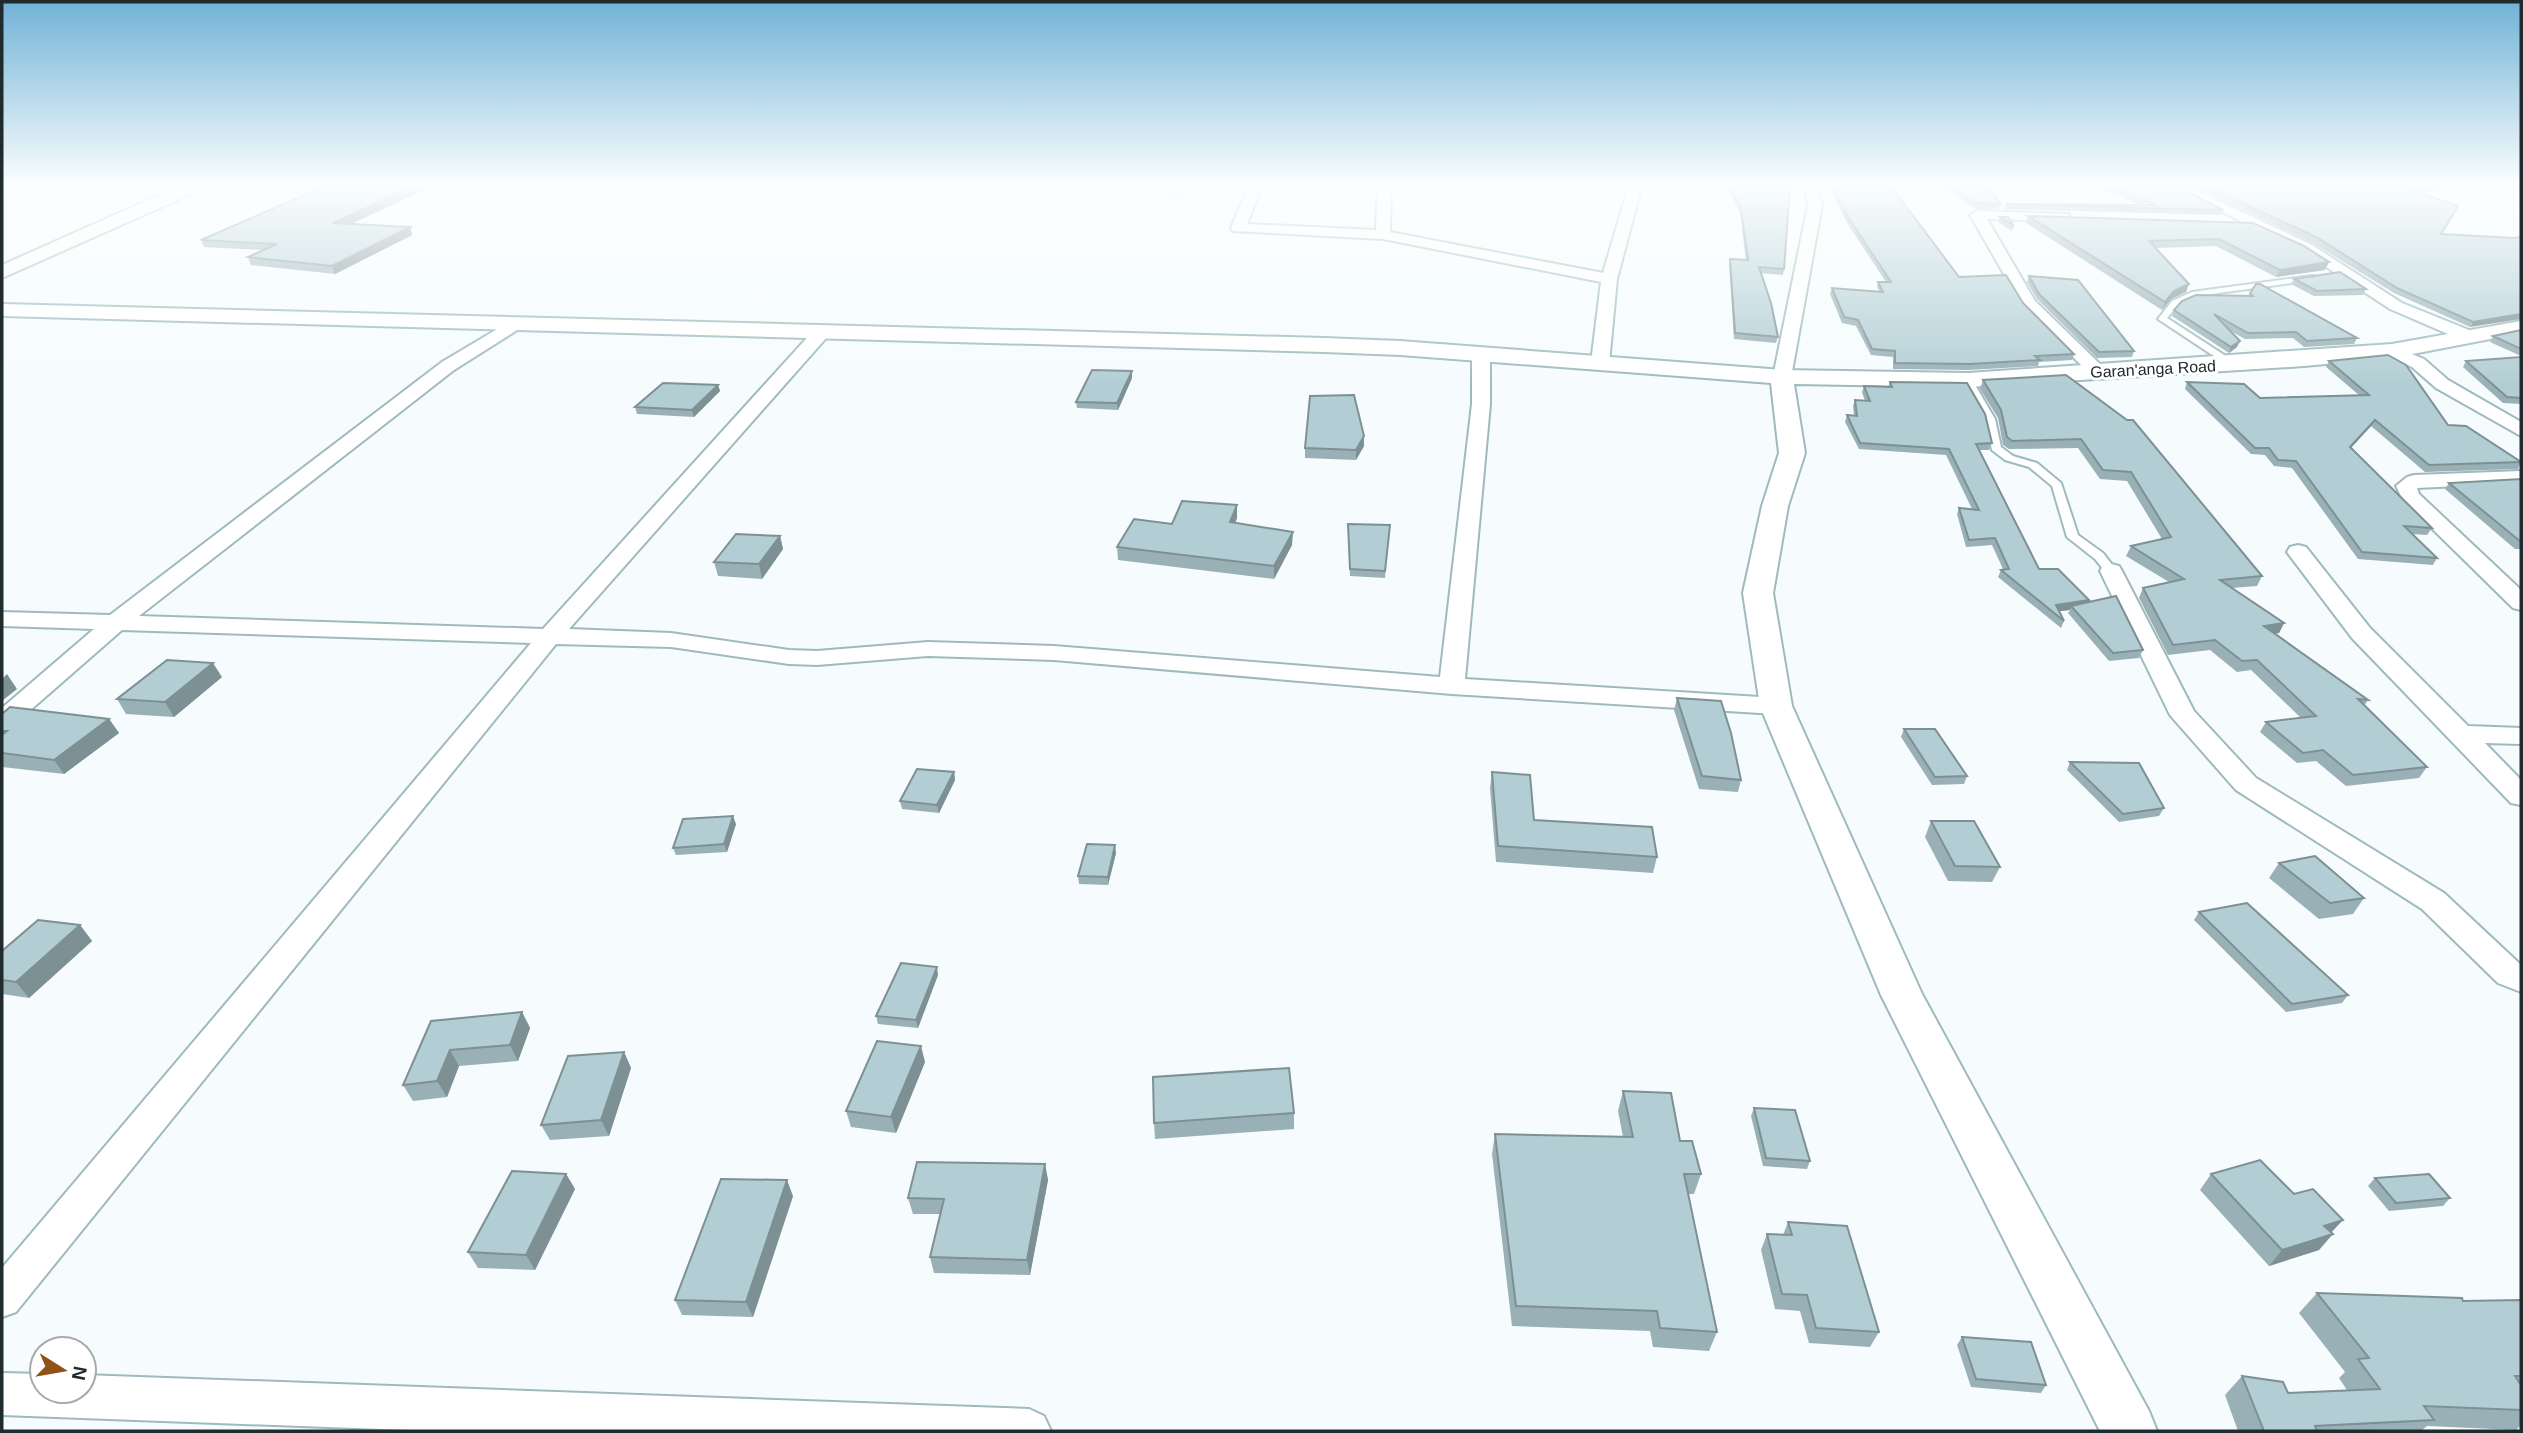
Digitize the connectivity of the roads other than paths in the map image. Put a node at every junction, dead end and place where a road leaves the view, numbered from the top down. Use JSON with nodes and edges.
{"nodes":[{"id":1,"x":47,"y":252,"type":"edge"},
{"id":2,"x":1470,"y":252,"type":"edge"},
{"id":3,"x":1617,"y":252,"type":"edge"},
{"id":4,"x":1806,"y":252,"type":"edge"},
{"id":5,"x":1999,"y":252,"type":"edge"},
{"id":6,"x":2311,"y":252,"type":"edge"},
{"id":7,"x":2,"y":272,"type":"edge"},
{"id":8,"x":2318,"y":277,"type":"edge"},
{"id":9,"x":1609,"y":279,"type":"junction"},
{"id":10,"x":2,"y":310,"type":"edge"},
{"id":11,"x":516,"y":323,"type":"junction"},
{"id":12,"x":2521,"y":327,"type":"edge"},
{"id":13,"x":821,"y":333,"type":"junction"},
{"id":14,"x":2468,"y":336,"type":"junction"},
{"id":15,"x":2392,"y":351,"type":"junction"},
{"id":16,"x":1481,"y":354,"type":"junction"},
{"id":17,"x":1600,"y":363,"type":"junction"},
{"id":18,"x":2232,"y":364,"type":"junction"},
{"id":19,"x":2098,"y":372,"type":"junction"},
{"id":20,"x":1782,"y":377,"type":"junction"},
{"id":21,"x":1968,"y":380,"type":"junction"},
{"id":22,"x":2520,"y":429,"type":"edge"},
{"id":23,"x":2521,"y":477,"type":"edge"},
{"id":24,"x":2298,"y":552,"type":"dead end"},
{"id":25,"x":2111,"y":571,"type":"joint"},
{"id":26,"x":2521,"y":603,"type":"edge"},
{"id":27,"x":2,"y":619,"type":"edge"},
{"id":28,"x":118,"y":621,"type":"junction"},
{"id":29,"x":548,"y":638,"type":"junction"},
{"id":30,"x":1452,"y":685,"type":"junction"},
{"id":31,"x":1776,"y":706,"type":"junction"},
{"id":32,"x":2,"y":721,"type":"edge"},
{"id":33,"x":2458,"y":734,"type":"junction"},
{"id":34,"x":2521,"y":736,"type":"edge"},
{"id":35,"x":2521,"y":796,"type":"edge"},
{"id":36,"x":2521,"y":980,"type":"edge"},
{"id":37,"x":2,"y":1298,"type":"edge"},
{"id":38,"x":2,"y":1394,"type":"edge"},
{"id":39,"x":1029,"y":1431,"type":"edge"},
{"id":40,"x":2129,"y":1431,"type":"edge"}],
"edges":[{"from":1,"to":7,"type":"street"},
{"from":2,"to":9,"type":"street"},
{"from":3,"to":9,"type":"street"},
{"from":4,"to":20,"type":"street"},
{"from":5,"to":19,"type":"street"},
{"from":6,"to":14,"type":"street"},
{"from":8,"to":18,"type":"lane"},
{"from":9,"to":17,"type":"street"},
{"from":10,"to":11,"type":"street","name":"Garan'anga Road"},
{"from":11,"to":13,"type":"street","name":"Garan'anga Road"},
{"from":11,"to":28,"type":"street"},
{"from":12,"to":14,"type":"street","name":"Garan'anga Road"},
{"from":13,"to":16,"type":"street","name":"Garan'anga Road"},
{"from":13,"to":29,"type":"street"},
{"from":14,"to":15,"type":"street","name":"Garan'anga Road"},
{"from":15,"to":18,"type":"street","name":"Garan'anga Road"},
{"from":15,"to":22,"type":"street"},
{"from":16,"to":17,"type":"street","name":"Garan'anga Road"},
{"from":16,"to":30,"type":"street"},
{"from":17,"to":20,"type":"street","name":"Garan'anga Road"},
{"from":18,"to":19,"type":"street","name":"Garan'anga Road"},
{"from":19,"to":21,"type":"street","name":"Garan'anga Road"},
{"from":20,"to":21,"type":"street","name":"Garan'anga Road"},
{"from":20,"to":31,"type":"street"},
{"from":21,"to":25,"type":"lane"},
{"from":23,"to":26,"type":"street"},
{"from":24,"to":33,"type":"street"},
{"from":25,"to":36,"type":"street"},
{"from":27,"to":28,"type":"street"},
{"from":28,"to":29,"type":"street"},
{"from":28,"to":32,"type":"street"},
{"from":29,"to":30,"type":"street"},
{"from":29,"to":37,"type":"street"},
{"from":30,"to":31,"type":"street"},
{"from":31,"to":40,"type":"street"},
{"from":33,"to":34,"type":"street"},
{"from":33,"to":35,"type":"street"},
{"from":38,"to":39,"type":"street"}]}
